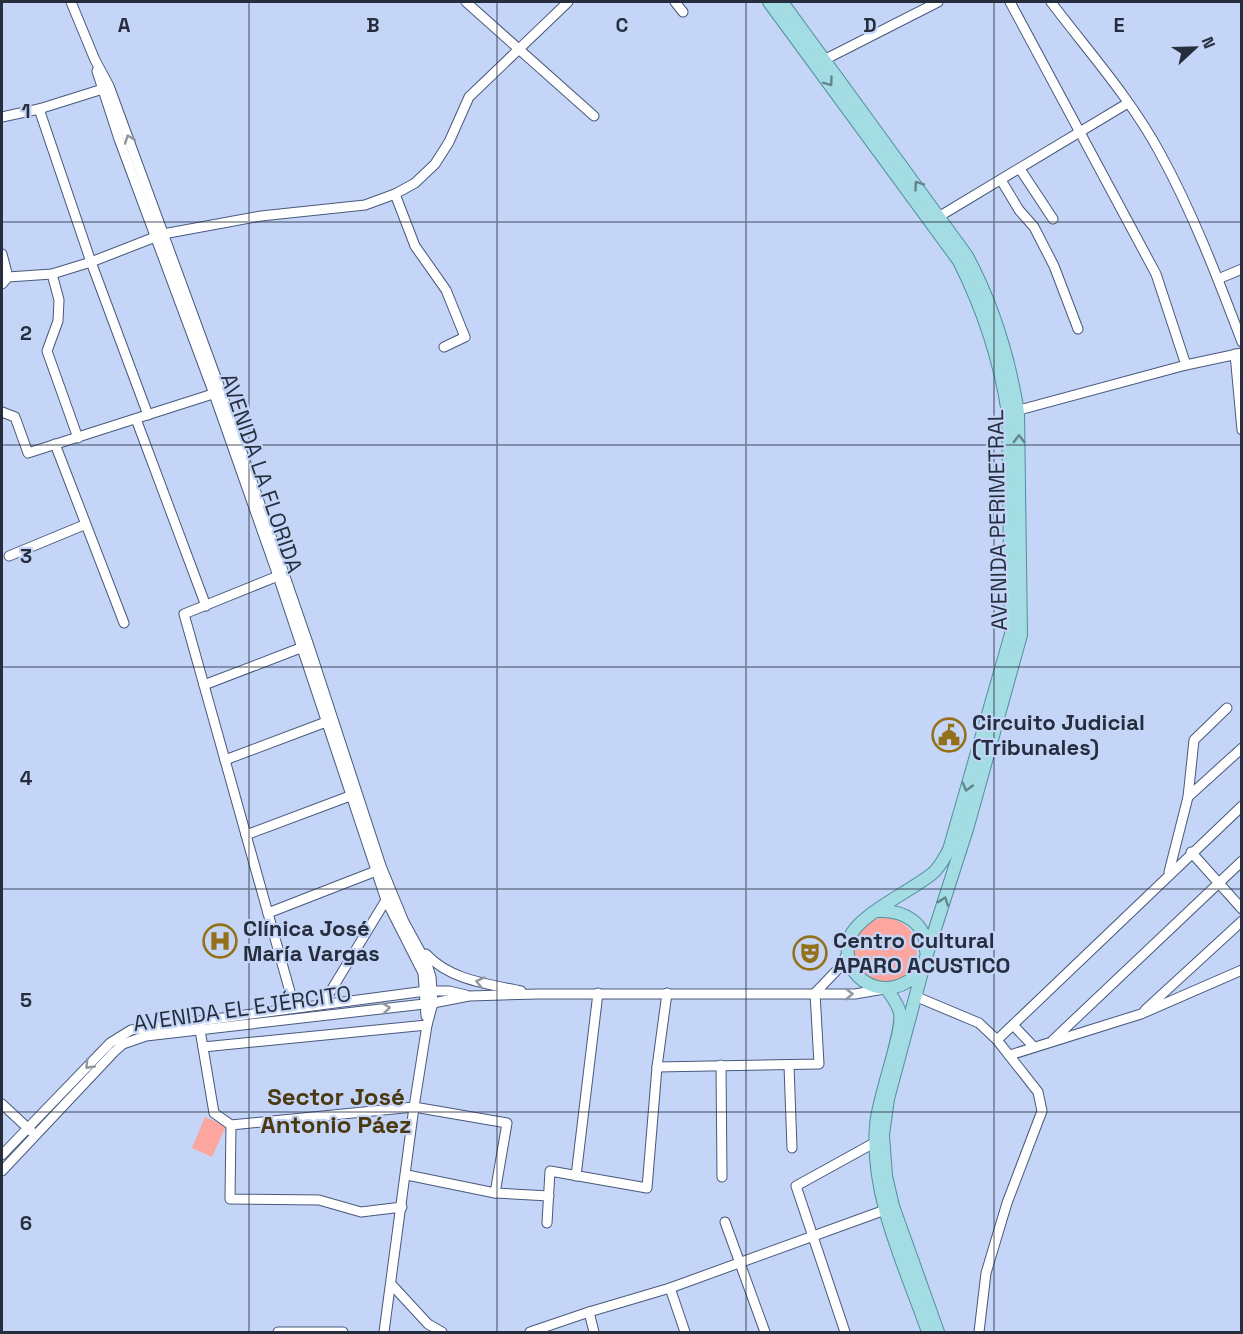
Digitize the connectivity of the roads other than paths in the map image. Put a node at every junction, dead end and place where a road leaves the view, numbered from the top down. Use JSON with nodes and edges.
{"nodes":[{"id":1,"x":71,"y":2,"type":"edge"},
{"id":2,"x":466,"y":2,"type":"edge"},
{"id":3,"x":568,"y":2,"type":"edge"},
{"id":4,"x":675,"y":2,"type":"edge"},
{"id":5,"x":769,"y":2,"type":"edge"},
{"id":6,"x":782,"y":2,"type":"edge"},
{"id":7,"x":938,"y":2,"type":"edge"},
{"id":8,"x":1010,"y":2,"type":"edge"},
{"id":9,"x":1051,"y":2,"type":"edge"},
{"id":10,"x":683,"y":12,"type":"dead end"},
{"id":11,"x":518,"y":50,"type":"junction"},
{"id":12,"x":821,"y":61,"type":"junction"},
{"id":13,"x":105,"y":88,"type":"junction"},
{"id":14,"x":1128,"y":103,"type":"junction"},
{"id":15,"x":39,"y":109,"type":"junction"},
{"id":16,"x":594,"y":116,"type":"dead end"},
{"id":17,"x":2,"y":117,"type":"edge"},
{"id":18,"x":1080,"y":133,"type":"junction"},
{"id":19,"x":1020,"y":169,"type":"junction"},
{"id":20,"x":1001,"y":180,"type":"junction"},
{"id":21,"x":394,"y":194,"type":"junction"},
{"id":22,"x":935,"y":219,"type":"junction"},
{"id":23,"x":1053,"y":219,"type":"dead end"},
{"id":24,"x":160,"y":235,"type":"junction"},
{"id":25,"x":2,"y":254,"type":"edge"},
{"id":26,"x":91,"y":262,"type":"junction"},
{"id":27,"x":1242,"y":268,"type":"edge"},
{"id":28,"x":52,"y":274,"type":"junction"},
{"id":29,"x":1218,"y":279,"type":"junction"},
{"id":30,"x":5,"y":280,"type":"edge"},
{"id":31,"x":1078,"y":329,"type":"dead end"},
{"id":32,"x":1242,"y":342,"type":"edge"},
{"id":33,"x":444,"y":347,"type":"dead end"},
{"id":34,"x":1238,"y":353,"type":"edge"},
{"id":35,"x":1186,"y":365,"type":"junction"},
{"id":36,"x":217,"y":392,"type":"junction"},
{"id":37,"x":2,"y":412,"type":"edge"},
{"id":38,"x":1013,"y":412,"type":"junction"},
{"id":39,"x":148,"y":415,"type":"junction"},
{"id":40,"x":136,"y":419,"type":"junction"},
{"id":41,"x":1242,"y":430,"type":"edge"},
{"id":42,"x":78,"y":438,"type":"junction"},
{"id":43,"x":55,"y":444,"type":"junction"},
{"id":44,"x":84,"y":525,"type":"junction"},
{"id":45,"x":9,"y":556,"type":"dead end"},
{"id":46,"x":278,"y":576,"type":"junction"},
{"id":47,"x":206,"y":606,"type":"junction"},
{"id":48,"x":124,"y":623,"type":"dead end"},
{"id":49,"x":303,"y":647,"type":"junction"},
{"id":50,"x":204,"y":686,"type":"junction"},
{"id":51,"x":1227,"y":708,"type":"dead end"},
{"id":52,"x":326,"y":722,"type":"junction"},
{"id":53,"x":1242,"y":748,"type":"edge"},
{"id":54,"x":225,"y":760,"type":"junction"},
{"id":55,"x":350,"y":796,"type":"junction"},
{"id":56,"x":1188,"y":797,"type":"junction"},
{"id":57,"x":1242,"y":806,"type":"edge"},
{"id":58,"x":246,"y":835,"type":"junction"},
{"id":59,"x":1191,"y":852,"type":"junction"},
{"id":60,"x":1242,"y":861,"type":"edge"},
{"id":61,"x":376,"y":871,"type":"junction"},
{"id":62,"x":1169,"y":874,"type":"junction"},
{"id":63,"x":1219,"y":883,"type":"junction"},
{"id":64,"x":386,"y":900,"type":"junction"},
{"id":65,"x":1242,"y":909,"type":"edge"},
{"id":66,"x":879,"y":911,"type":"junction"},
{"id":67,"x":268,"y":913,"type":"junction"},
{"id":68,"x":1242,"y":921,"type":"edge"},
{"id":69,"x":418,"y":945,"type":"junction"},
{"id":70,"x":848,"y":952,"type":"junction"},
{"id":71,"x":926,"y":957,"type":"junction"},
{"id":72,"x":1242,"y":970,"type":"edge"},
{"id":73,"x":885,"y":989,"type":"junction"},
{"id":74,"x":430,"y":991,"type":"junction"},
{"id":75,"x":598,"y":993,"type":"junction"},
{"id":76,"x":667,"y":993,"type":"junction"},
{"id":77,"x":814,"y":993,"type":"junction"},
{"id":78,"x":538,"y":994,"type":"junction"},
{"id":79,"x":469,"y":996,"type":"junction"},
{"id":80,"x":916,"y":997,"type":"junction"},
{"id":81,"x":324,"y":1002,"type":"junction"},
{"id":82,"x":430,"y":1003,"type":"junction"},
{"id":83,"x":294,"y":1006,"type":"junction"},
{"id":84,"x":1141,"y":1014,"type":"junction"},
{"id":85,"x":427,"y":1025,"type":"junction"},
{"id":86,"x":1013,"y":1025,"type":"junction"},
{"id":87,"x":200,"y":1030,"type":"junction"},
{"id":88,"x":997,"y":1040,"type":"junction"},
{"id":89,"x":1053,"y":1040,"type":"junction"},
{"id":90,"x":203,"y":1047,"type":"junction"},
{"id":91,"x":1034,"y":1047,"type":"junction"},
{"id":92,"x":1010,"y":1055,"type":"junction"},
{"id":93,"x":722,"y":1065,"type":"junction"},
{"id":94,"x":789,"y":1066,"type":"junction"},
{"id":95,"x":657,"y":1067,"type":"junction"},
{"id":96,"x":2,"y":1104,"type":"edge"},
{"id":97,"x":414,"y":1107,"type":"junction"},
{"id":98,"x":231,"y":1125,"type":"junction"},
{"id":99,"x":27,"y":1128,"type":"junction"},
{"id":100,"x":36,"y":1136,"type":"junction"},
{"id":101,"x":874,"y":1143,"type":"junction"},
{"id":102,"x":792,"y":1148,"type":"dead end"},
{"id":103,"x":2,"y":1155,"type":"edge"},
{"id":104,"x":2,"y":1171,"type":"edge"},
{"id":105,"x":407,"y":1175,"type":"junction"},
{"id":106,"x":576,"y":1176,"type":"junction"},
{"id":107,"x":722,"y":1177,"type":"dead end"},
{"id":108,"x":495,"y":1193,"type":"junction"},
{"id":109,"x":549,"y":1196,"type":"junction"},
{"id":110,"x":402,"y":1207,"type":"junction"},
{"id":111,"x":885,"y":1210,"type":"junction"},
{"id":112,"x":725,"y":1222,"type":"dead end"},
{"id":113,"x":547,"y":1223,"type":"dead end"},
{"id":114,"x":813,"y":1236,"type":"junction"},
{"id":115,"x":742,"y":1263,"type":"junction"},
{"id":116,"x":392,"y":1285,"type":"junction"},
{"id":117,"x":670,"y":1288,"type":"junction"},
{"id":118,"x":589,"y":1311,"type":"junction"},
{"id":119,"x":278,"y":1332,"type":"edge"},
{"id":120,"x":343,"y":1332,"type":"edge"},
{"id":121,"x":384,"y":1332,"type":"edge"},
{"id":122,"x":442,"y":1332,"type":"edge"},
{"id":123,"x":530,"y":1332,"type":"edge"},
{"id":124,"x":594,"y":1332,"type":"edge"},
{"id":125,"x":685,"y":1332,"type":"edge"},
{"id":126,"x":765,"y":1332,"type":"edge"},
{"id":127,"x":845,"y":1332,"type":"edge"},
{"id":128,"x":928,"y":1332,"type":"edge"},
{"id":129,"x":938,"y":1332,"type":"edge"},
{"id":130,"x":979,"y":1332,"type":"edge"}],
"edges":[{"from":1,"to":13,"type":"street","name":"AVENIDA LA FLORIDA"},
{"from":2,"to":11,"type":"street"},
{"from":3,"to":11,"type":"street"},
{"from":4,"to":10,"type":"street"},
{"from":5,"to":12,"type":"main road","name":"AVENIDA PERIMETRAL"},
{"from":6,"to":12,"type":"main road","name":"AVENIDA PERIMETRAL"},
{"from":7,"to":12,"type":"street"},
{"from":8,"to":18,"type":"street"},
{"from":9,"to":14,"type":"street"},
{"from":11,"to":16,"type":"street"},
{"from":11,"to":21,"type":"street"},
{"from":12,"to":22,"type":"main road","name":"AVENIDA PERIMETRAL"},
{"from":13,"to":15,"type":"street"},
{"from":13,"to":24,"type":"street","name":"AVENIDA LA FLORIDA"},
{"from":14,"to":18,"type":"street"},
{"from":14,"to":29,"type":"street"},
{"from":15,"to":17,"type":"street"},
{"from":15,"to":26,"type":"street"},
{"from":18,"to":19,"type":"street"},
{"from":18,"to":35,"type":"street"},
{"from":19,"to":20,"type":"street"},
{"from":19,"to":23,"type":"street"},
{"from":20,"to":22,"type":"street"},
{"from":20,"to":31,"type":"street"},
{"from":21,"to":24,"type":"street"},
{"from":21,"to":33,"type":"street"},
{"from":22,"to":38,"type":"main road","name":"AVENIDA PERIMETRAL"},
{"from":24,"to":26,"type":"street"},
{"from":24,"to":36,"type":"street","name":"AVENIDA LA FLORIDA"},
{"from":25,"to":30,"type":"street"},
{"from":26,"to":28,"type":"street"},
{"from":26,"to":39,"type":"street"},
{"from":27,"to":29,"type":"street"},
{"from":28,"to":30,"type":"street"},
{"from":28,"to":42,"type":"street"},
{"from":29,"to":32,"type":"street"},
{"from":34,"to":35,"type":"street"},
{"from":34,"to":41,"type":"street"},
{"from":35,"to":38,"type":"street"},
{"from":36,"to":39,"type":"street"},
{"from":36,"to":46,"type":"street","name":"AVENIDA LA FLORIDA"},
{"from":36,"to":69,"type":"street"},
{"from":37,"to":43,"type":"street"},
{"from":38,"to":66,"type":"main road","name":"AVENIDA PERIMETRAL","one_way":true},
{"from":71,"to":38,"type":"main road","name":"AVENIDA PERIMETRAL","one_way":true},
{"from":39,"to":40,"type":"street"},
{"from":40,"to":42,"type":"street"},
{"from":40,"to":47,"type":"street"},
{"from":42,"to":43,"type":"street"},
{"from":43,"to":44,"type":"street"},
{"from":44,"to":45,"type":"street"},
{"from":44,"to":48,"type":"street"},
{"from":46,"to":47,"type":"street"},
{"from":46,"to":49,"type":"street","name":"AVENIDA LA FLORIDA"},
{"from":47,"to":50,"type":"street"},
{"from":49,"to":50,"type":"street"},
{"from":49,"to":52,"type":"street","name":"AVENIDA LA FLORIDA"},
{"from":50,"to":54,"type":"street"},
{"from":51,"to":56,"type":"street"},
{"from":52,"to":54,"type":"street"},
{"from":52,"to":55,"type":"street","name":"AVENIDA LA FLORIDA"},
{"from":53,"to":56,"type":"street"},
{"from":54,"to":58,"type":"street"},
{"from":55,"to":58,"type":"street"},
{"from":55,"to":61,"type":"street","name":"AVENIDA LA FLORIDA"},
{"from":56,"to":62,"type":"street"},
{"from":57,"to":59,"type":"street"},
{"from":58,"to":67,"type":"street"},
{"from":59,"to":62,"type":"street"},
{"from":59,"to":63,"type":"street"},
{"from":60,"to":63,"type":"street"},
{"from":61,"to":64,"type":"street","name":"AVENIDA LA FLORIDA"},
{"from":61,"to":67,"type":"street"},
{"from":62,"to":86,"type":"street"},
{"from":63,"to":65,"type":"street"},
{"from":63,"to":89,"type":"street"},
{"from":64,"to":74,"type":"street","name":"AVENIDA LA FLORIDA"},
{"from":64,"to":81,"type":"street"},
{"from":66,"to":70,"type":"main road"},
{"from":66,"to":71,"type":"main road"},
{"from":67,"to":83,"type":"street"},
{"from":68,"to":84,"type":"street"},
{"from":69,"to":74,"type":"street"},
{"from":78,"to":69,"type":"street","one_way":true},
{"from":70,"to":73,"type":"main road"},
{"from":70,"to":77,"type":"street"},
{"from":71,"to":73,"type":"main road"},
{"from":71,"to":80,"type":"main road","name":"AVENIDA PERIMETRAL"},
{"from":72,"to":84,"type":"street"},
{"from":77,"to":73,"type":"street","name":"AVENIDA EL EJÉRCITO","one_way":true},
{"from":73,"to":101,"type":"main road"},
{"from":74,"to":79,"type":"street","name":"AVENIDA EL EJÉRCITO"},
{"from":74,"to":81,"type":"street","name":"AVENIDA EL EJÉRCITO"},
{"from":74,"to":82,"type":"street"},
{"from":75,"to":76,"type":"street","name":"AVENIDA EL EJÉRCITO"},
{"from":75,"to":78,"type":"street","name":"AVENIDA EL EJÉRCITO"},
{"from":75,"to":106,"type":"street"},
{"from":76,"to":77,"type":"street","name":"AVENIDA EL EJÉRCITO"},
{"from":76,"to":95,"type":"street"},
{"from":77,"to":94,"type":"street"},
{"from":78,"to":79,"type":"street","name":"AVENIDA EL EJÉRCITO"},
{"from":79,"to":82,"type":"street","name":"AVENIDA EL EJÉRCITO"},
{"from":80,"to":88,"type":"street"},
{"from":80,"to":129,"type":"main road","name":"AVENIDA PERIMETRAL"},
{"from":81,"to":83,"type":"street","name":"AVENIDA EL EJÉRCITO"},
{"from":82,"to":85,"type":"street"},
{"from":87,"to":82,"type":"street","name":"AVENIDA EL EJÉRCITO","one_way":true},
{"from":83,"to":99,"type":"street","name":"AVENIDA EL EJÉRCITO","one_way":true},
{"from":84,"to":89,"type":"street"},
{"from":85,"to":90,"type":"street"},
{"from":85,"to":97,"type":"street"},
{"from":86,"to":88,"type":"street"},
{"from":86,"to":91,"type":"street"},
{"from":87,"to":90,"type":"street"},
{"from":87,"to":100,"type":"street","name":"AVENIDA EL EJÉRCITO"},
{"from":88,"to":92,"type":"street"},
{"from":89,"to":91,"type":"street"},
{"from":90,"to":98,"type":"street"},
{"from":91,"to":92,"type":"street"},
{"from":92,"to":130,"type":"street"},
{"from":93,"to":94,"type":"street"},
{"from":93,"to":95,"type":"street"},
{"from":93,"to":107,"type":"street"},
{"from":94,"to":102,"type":"street"},
{"from":95,"to":106,"type":"street"},
{"from":96,"to":99,"type":"street"},
{"from":97,"to":98,"type":"street"},
{"from":97,"to":105,"type":"street"},
{"from":97,"to":108,"type":"street"},
{"from":98,"to":110,"type":"street"},
{"from":99,"to":100,"type":"street"},
{"from":99,"to":103,"type":"street","name":"AVENIDA EL EJÉRCITO"},
{"from":100,"to":104,"type":"street","name":"AVENIDA EL EJÉRCITO"},
{"from":101,"to":111,"type":"main road"},
{"from":101,"to":114,"type":"street"},
{"from":105,"to":108,"type":"street"},
{"from":105,"to":110,"type":"street"},
{"from":106,"to":109,"type":"street"},
{"from":108,"to":109,"type":"street"},
{"from":109,"to":113,"type":"street"},
{"from":110,"to":116,"type":"street"},
{"from":111,"to":114,"type":"street"},
{"from":111,"to":128,"type":"main road"},
{"from":112,"to":115,"type":"street"},
{"from":114,"to":115,"type":"street"},
{"from":114,"to":127,"type":"street"},
{"from":115,"to":117,"type":"street"},
{"from":115,"to":126,"type":"street"},
{"from":116,"to":121,"type":"street"},
{"from":116,"to":122,"type":"street"},
{"from":117,"to":118,"type":"street"},
{"from":117,"to":125,"type":"street"},
{"from":118,"to":123,"type":"street"},
{"from":118,"to":124,"type":"street"},
{"from":119,"to":120,"type":"street"}]}
